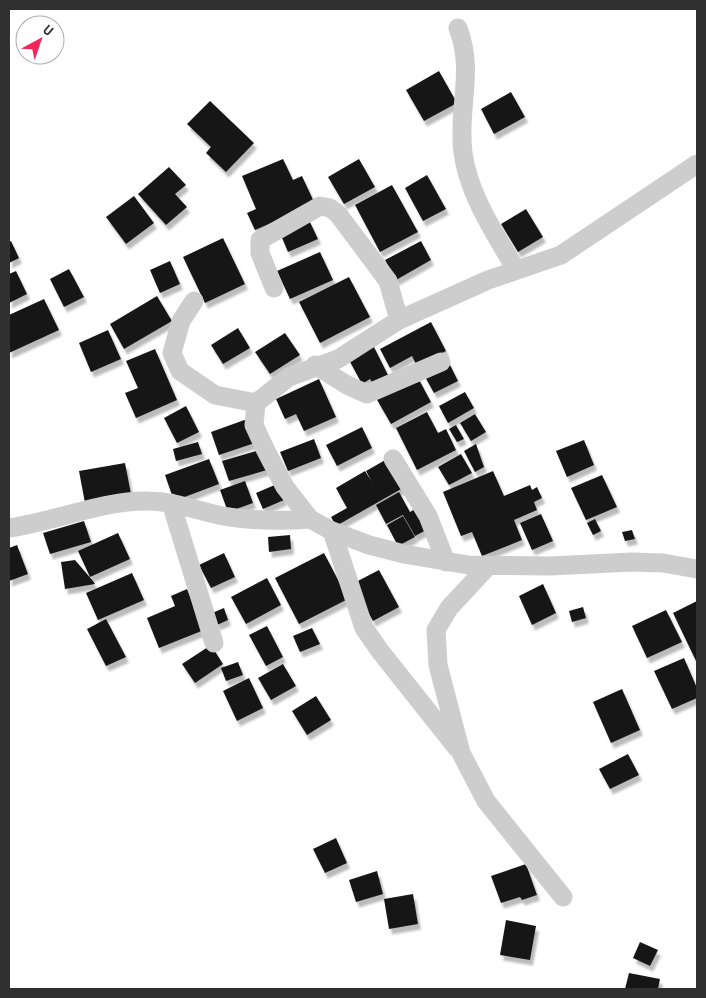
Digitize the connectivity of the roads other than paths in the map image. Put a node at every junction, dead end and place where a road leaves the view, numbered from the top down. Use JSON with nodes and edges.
{"nodes":[{"id":1,"x":458,"y":28,"type":"dead end"},
{"id":2,"x":697,"y":164,"type":"edge"},
{"id":3,"x":516,"y":270,"type":"junction"},
{"id":4,"x":274,"y":288,"type":"dead end"},
{"id":5,"x":194,"y":301,"type":"dead end"},
{"id":6,"x":398,"y":320,"type":"junction"},
{"id":7,"x":441,"y":362,"type":"dead end"},
{"id":8,"x":315,"y":365,"type":"junction"},
{"id":9,"x":256,"y":403,"type":"junction"},
{"id":10,"x":393,"y":459,"type":"dead end"},
{"id":11,"x":171,"y":504,"type":"junction"},
{"id":12,"x":310,"y":519,"type":"junction"},
{"id":13,"x":9,"y":528,"type":"edge"},
{"id":14,"x":332,"y":531,"type":"junction"},
{"id":15,"x":446,"y":562,"type":"junction"},
{"id":16,"x":490,"y":565,"type":"junction"},
{"id":17,"x":697,"y":569,"type":"edge"},
{"id":18,"x":214,"y":643,"type":"dead end"},
{"id":19,"x":461,"y":753,"type":"junction"},
{"id":20,"x":563,"y":897,"type":"dead end"}],
"edges":[{"from":1,"to":3,"type":"street"},
{"from":2,"to":3,"type":"street"},
{"from":3,"to":6,"type":"street"},
{"from":4,"to":6,"type":"street"},
{"from":5,"to":9,"type":"street"},
{"from":6,"to":8,"type":"street"},
{"from":7,"to":8,"type":"street"},
{"from":8,"to":9,"type":"street"},
{"from":9,"to":12,"type":"street"},
{"from":10,"to":15,"type":"street"},
{"from":11,"to":12,"type":"street"},
{"from":11,"to":13,"type":"street"},
{"from":11,"to":18,"type":"street"},
{"from":12,"to":14,"type":"street"},
{"from":14,"to":15,"type":"street"},
{"from":14,"to":19,"type":"street"},
{"from":15,"to":16,"type":"street"},
{"from":16,"to":17,"type":"street"},
{"from":16,"to":19,"type":"street"},
{"from":19,"to":20,"type":"street"}]}
